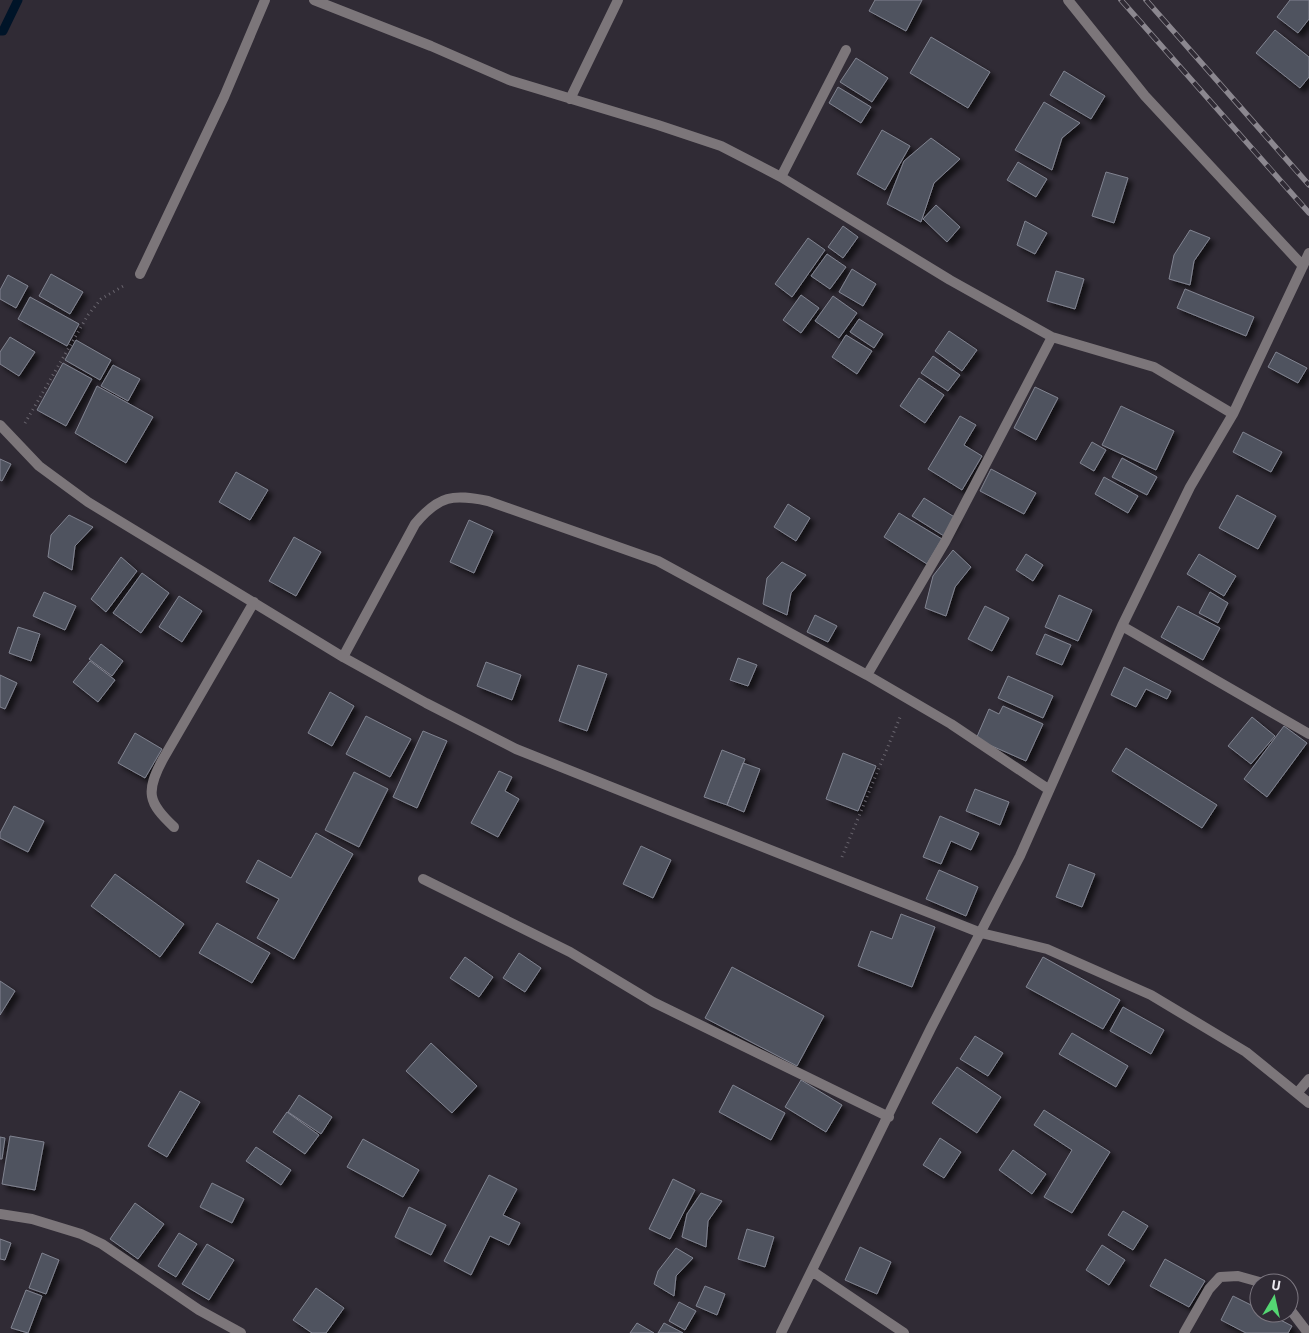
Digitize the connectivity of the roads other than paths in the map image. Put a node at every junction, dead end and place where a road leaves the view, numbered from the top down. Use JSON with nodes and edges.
{"nodes":[{"id":1,"x":265,"y":0,"type":"edge"},
{"id":2,"x":314,"y":0,"type":"edge"},
{"id":3,"x":618,"y":0,"type":"edge"},
{"id":4,"x":1068,"y":0,"type":"edge"},
{"id":5,"x":846,"y":50,"type":"dead end"},
{"id":6,"x":570,"y":99,"type":"junction"},
{"id":7,"x":781,"y":176,"type":"junction"},
{"id":8,"x":1309,"y":253,"type":"edge"},
{"id":9,"x":1303,"y":266,"type":"junction"},
{"id":10,"x":140,"y":274,"type":"road end"},
{"id":11,"x":1052,"y":337,"type":"junction"},
{"id":12,"x":1233,"y":414,"type":"junction"},
{"id":13,"x":0,"y":426,"type":"edge"},
{"id":14,"x":254,"y":602,"type":"junction"},
{"id":15,"x":1122,"y":626,"type":"junction"},
{"id":16,"x":343,"y":657,"type":"junction"},
{"id":17,"x":867,"y":674,"type":"junction"},
{"id":18,"x":1309,"y":734,"type":"edge"},
{"id":19,"x":1048,"y":788,"type":"junction"},
{"id":20,"x":174,"y":827,"type":"dead end"},
{"id":21,"x":423,"y":879,"type":"dead end"},
{"id":22,"x":981,"y":933,"type":"junction"},
{"id":23,"x":1309,"y":1079,"type":"edge"},
{"id":24,"x":1298,"y":1092,"type":"junction"},
{"id":25,"x":1309,"y":1103,"type":"edge"},
{"id":26,"x":889,"y":1117,"type":"junction"},
{"id":27,"x":0,"y":1214,"type":"edge"},
{"id":28,"x":812,"y":1271,"type":"junction"},
{"id":29,"x":1249,"y":1279,"type":"edge"},
{"id":30,"x":1299,"y":1321,"type":"edge"},
{"id":31,"x":240,"y":1333,"type":"edge"},
{"id":32,"x":780,"y":1333,"type":"edge"},
{"id":33,"x":904,"y":1333,"type":"edge"},
{"id":34,"x":1184,"y":1333,"type":"edge"},
{"id":35,"x":1308,"y":1333,"type":"edge"}],
"edges":[{"from":1,"to":10,"type":"street"},
{"from":2,"to":6,"type":"street"},
{"from":3,"to":6,"type":"street"},
{"from":4,"to":9,"type":"street"},
{"from":5,"to":7,"type":"street"},
{"from":6,"to":7,"type":"street"},
{"from":7,"to":11,"type":"street"},
{"from":8,"to":9,"type":"street"},
{"from":9,"to":12,"type":"street"},
{"from":11,"to":12,"type":"street"},
{"from":11,"to":17,"type":"street"},
{"from":12,"to":15,"type":"street"},
{"from":13,"to":14,"type":"street"},
{"from":14,"to":16,"type":"street"},
{"from":14,"to":20,"type":"street"},
{"from":15,"to":18,"type":"street"},
{"from":15,"to":19,"type":"street"},
{"from":16,"to":17,"type":"street"},
{"from":16,"to":22,"type":"street"},
{"from":17,"to":19,"type":"street"},
{"from":19,"to":22,"type":"street"},
{"from":21,"to":26,"type":"street"},
{"from":22,"to":24,"type":"street"},
{"from":22,"to":26,"type":"street"},
{"from":23,"to":24,"type":"street"},
{"from":24,"to":25,"type":"street"},
{"from":26,"to":28,"type":"street"},
{"from":27,"to":31,"type":"street"},
{"from":28,"to":32,"type":"street"},
{"from":28,"to":33,"type":"street"},
{"from":29,"to":34,"type":"street"},
{"from":30,"to":35,"type":"street"}]}
